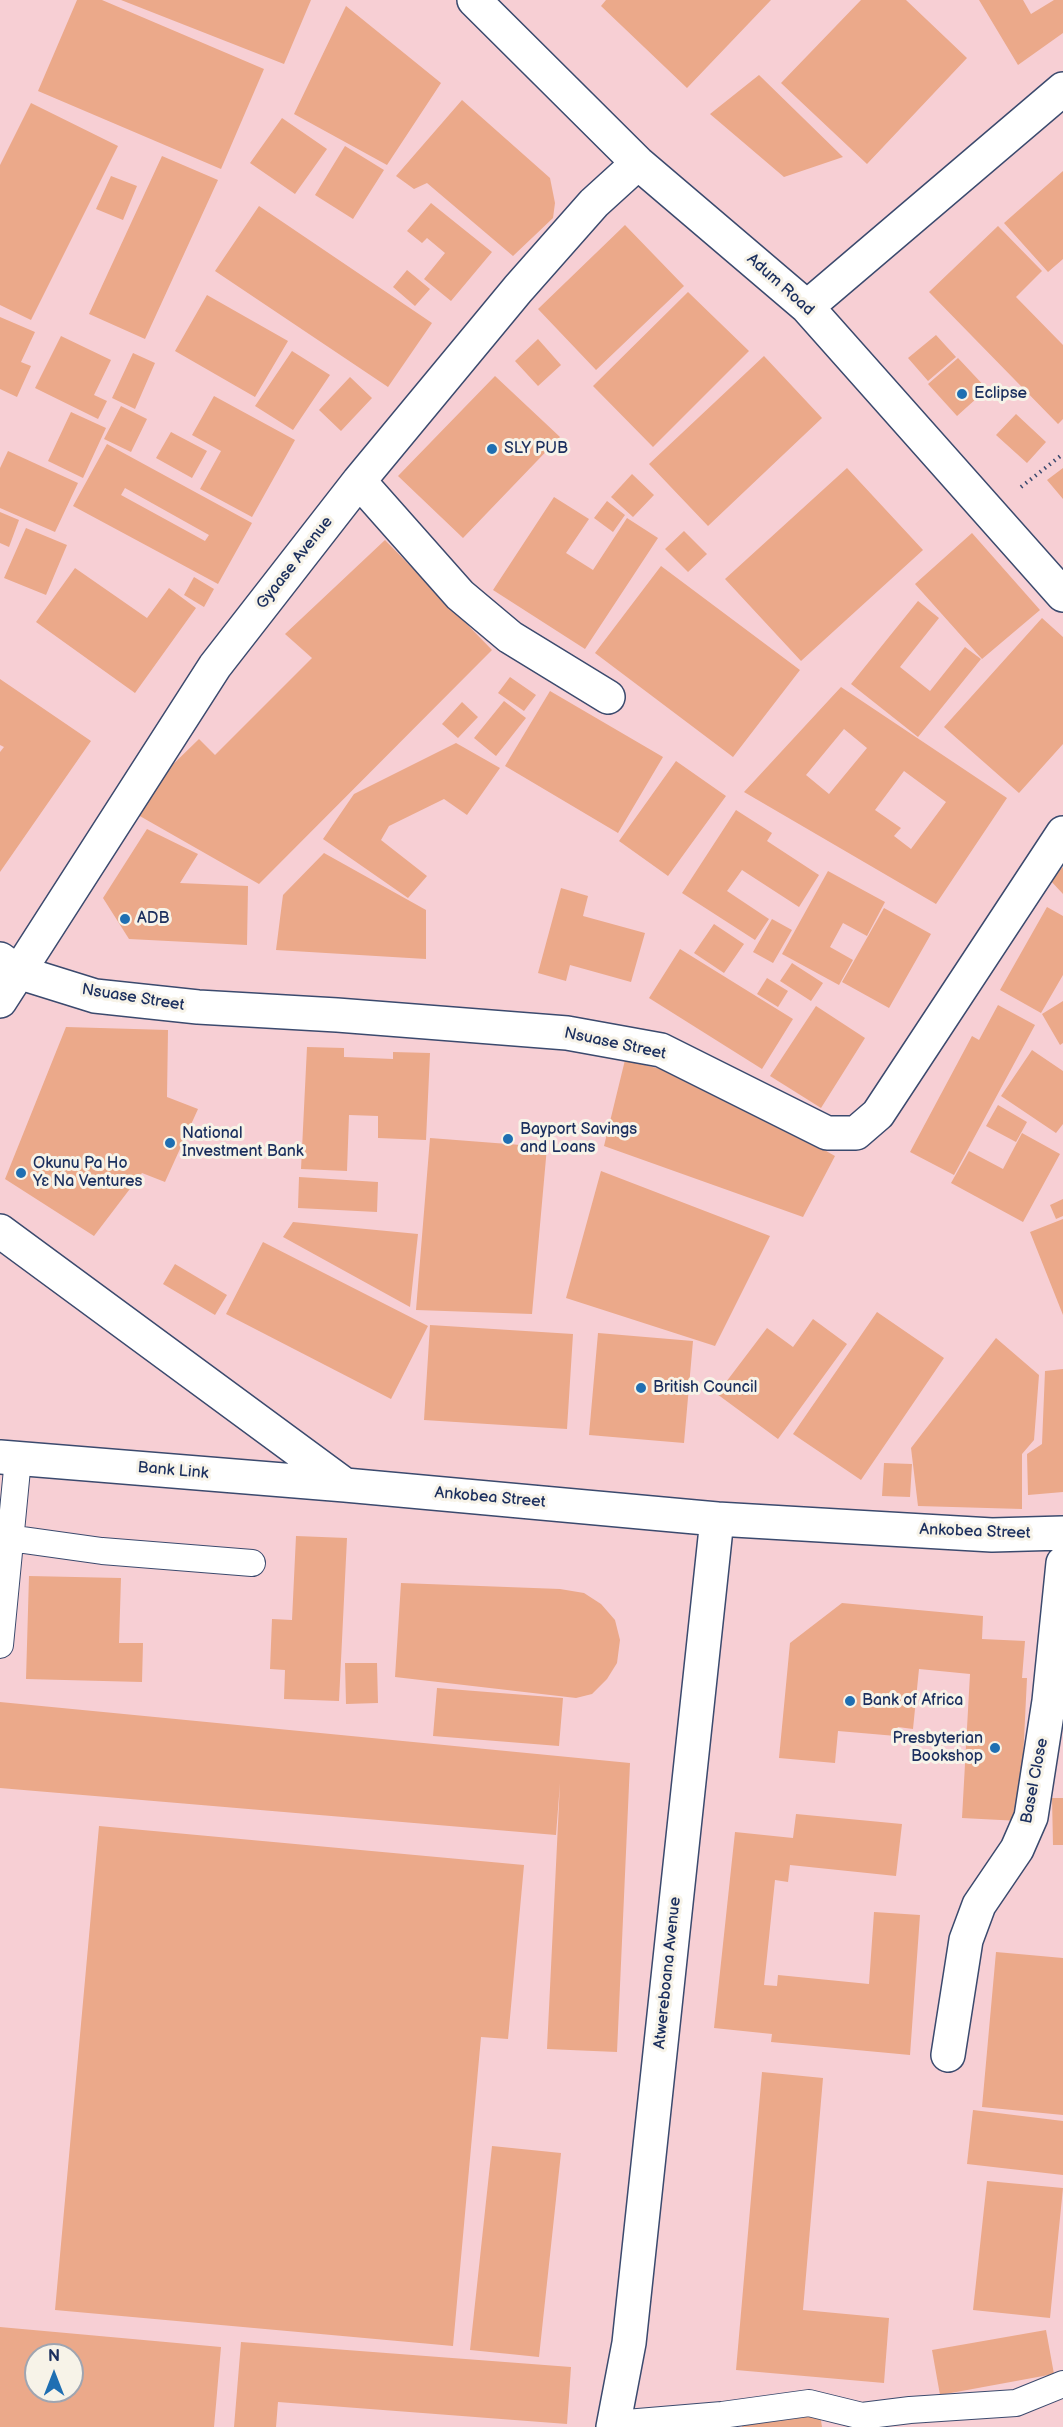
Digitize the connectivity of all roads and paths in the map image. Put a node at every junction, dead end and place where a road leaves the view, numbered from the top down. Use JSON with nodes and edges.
{"nodes":[{"id":1,"x":474,"y":0,"type":"edge"},
{"id":2,"x":1063,"y":89,"type":"edge"},
{"id":3,"x":639,"y":163,"type":"junction"},
{"id":4,"x":807,"y":307,"type":"junction"},
{"id":5,"x":1063,"y":454,"type":"edge"},
{"id":6,"x":359,"y":481,"type":"junction"},
{"id":7,"x":989,"y":512,"type":"junction"},
{"id":8,"x":1063,"y":594,"type":"edge"},
{"id":9,"x":608,"y":697,"type":"dead end"},
{"id":10,"x":1063,"y":833,"type":"edge"},
{"id":11,"x":9,"y":966,"type":"edge"},
{"id":12,"x":0,"y":1001,"type":"edge"},
{"id":13,"x":0,"y":1231,"type":"edge"},
{"id":14,"x":9,"y":1458,"type":"edge"},
{"id":15,"x":345,"y":1485,"type":"junction"},
{"id":16,"x":717,"y":1519,"type":"junction"},
{"id":17,"x":1063,"y":1533,"type":"edge"},
{"id":18,"x":9,"y":1538,"type":"junction"},
{"id":19,"x":252,"y":1563,"type":"dead end"},
{"id":20,"x":1063,"y":1563,"type":"edge"},
{"id":21,"x":0,"y":1645,"type":"edge"},
{"id":22,"x":948,"y":2055,"type":"dead end"},
{"id":23,"x":1063,"y":2384,"type":"edge"},
{"id":24,"x":614,"y":2425,"type":"edge"}],
"edges":[{"from":1,"to":3,"type":"street","name":"Adum Road"},
{"from":2,"to":4,"type":"street"},
{"from":3,"to":4,"type":"street","name":"Adum Road"},
{"from":3,"to":6,"type":"street","name":"Gyaase Avenue"},
{"from":4,"to":7,"type":"street","name":"Adum Road"},
{"from":5,"to":7,"type":"path"},
{"from":6,"to":9,"type":"street"},
{"from":6,"to":11,"type":"street","name":"Gyaase Avenue"},
{"from":7,"to":8,"type":"street","name":"Adum Road"},
{"from":10,"to":11,"type":"street","name":"Nsuase Street"},
{"from":11,"to":12,"type":"street","name":"Gyaase Avenue"},
{"from":13,"to":15,"type":"street"},
{"from":14,"to":15,"type":"street","name":"Bank Link"},
{"from":14,"to":18,"type":"lane"},
{"from":15,"to":16,"type":"street","name":"Ankobea Street"},
{"from":16,"to":17,"type":"street","name":"Ankobea Street"},
{"from":16,"to":24,"type":"street","name":"Atwereboana Avenue"},
{"from":18,"to":19,"type":"lane"},
{"from":18,"to":21,"type":"lane"},
{"from":20,"to":22,"type":"street","name":"Basel Close"},
{"from":23,"to":24,"type":"lane"}]}
